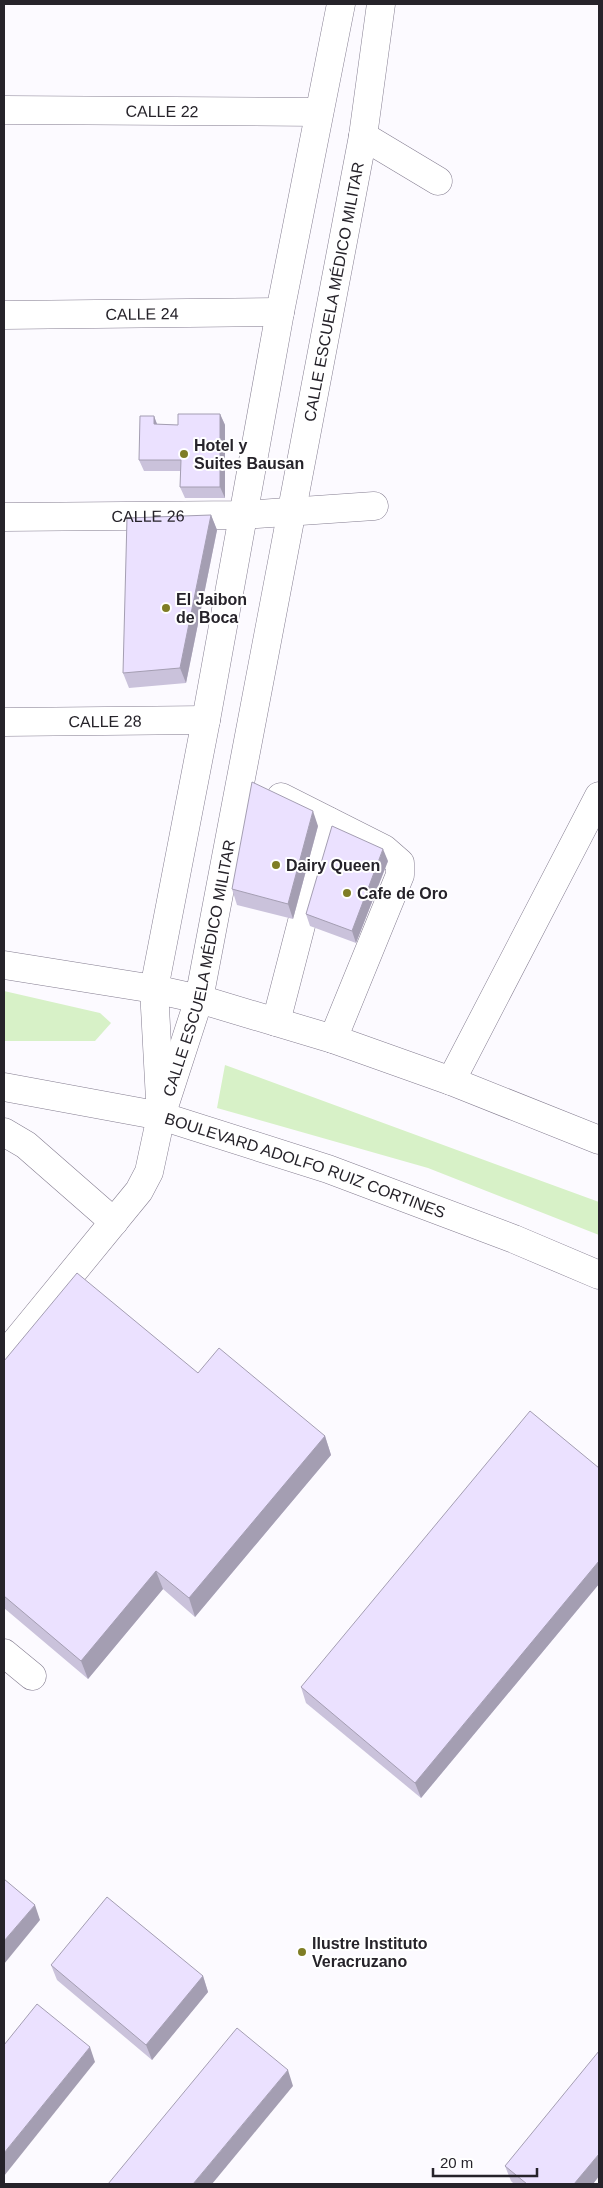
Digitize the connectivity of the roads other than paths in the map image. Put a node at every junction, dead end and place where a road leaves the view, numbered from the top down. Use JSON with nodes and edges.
{"nodes":[{"id":1,"x":341,"y":4,"type":"edge"},
{"id":2,"x":381,"y":4,"type":"edge"},
{"id":3,"x":4,"y":110,"type":"edge"},
{"id":4,"x":319,"y":112,"type":"junction"},
{"id":5,"x":362,"y":136,"type":"junction"},
{"id":6,"x":438,"y":181,"type":"dead end"},
{"id":7,"x":280,"y":312,"type":"junction"},
{"id":8,"x":4,"y":315,"type":"edge"},
{"id":9,"x":374,"y":506,"type":"dead end"},
{"id":10,"x":291,"y":511,"type":"junction"},
{"id":11,"x":243,"y":515,"type":"junction"},
{"id":12,"x":4,"y":517,"type":"edge"},
{"id":13,"x":206,"y":720,"type":"junction"},
{"id":14,"x":4,"y":722,"type":"edge"},
{"id":15,"x":241,"y":776,"type":"junction"},
{"id":16,"x":599,"y":796,"type":"edge"},
{"id":17,"x":328,"y":821,"type":"junction"},
{"id":18,"x":4,"y":965,"type":"edge"},
{"id":19,"x":154,"y":989,"type":"junction"},
{"id":20,"x":199,"y":999,"type":"junction"},
{"id":21,"x":276,"y":1022,"type":"junction"},
{"id":22,"x":333,"y":1040,"type":"junction"},
{"id":23,"x":451,"y":1082,"type":"junction"},
{"id":24,"x":4,"y":1087,"type":"edge"},
{"id":25,"x":161,"y":1116,"type":"junction"},
{"id":26,"x":4,"y":1132,"type":"edge"},
{"id":27,"x":599,"y":1140,"type":"edge"},
{"id":28,"x":114,"y":1222,"type":"junction"},
{"id":29,"x":599,"y":1275,"type":"edge"},
{"id":30,"x":4,"y":1356,"type":"edge"},
{"id":31,"x":4,"y":1653,"type":"edge"},
{"id":32,"x":32,"y":1676,"type":"dead end"}],
"edges":[{"from":1,"to":4,"type":"street","name":"CALLE ESCUELA MÉDICO MILITAR"},
{"from":2,"to":5,"type":"street","name":"CALLE ESCUELA MÉDICO MILITAR"},
{"from":3,"to":4,"type":"street","name":"CALLE 22"},
{"from":4,"to":7,"type":"street","name":"CALLE ESCUELA MÉDICO MILITAR"},
{"from":5,"to":6,"type":"street"},
{"from":5,"to":10,"type":"street","name":"CALLE ESCUELA MÉDICO MILITAR"},
{"from":7,"to":8,"type":"street","name":"CALLE 24"},
{"from":7,"to":11,"type":"street","name":"CALLE ESCUELA MÉDICO MILITAR"},
{"from":9,"to":10,"type":"street","name":"CALLE 26"},
{"from":10,"to":11,"type":"street","name":"CALLE 26"},
{"from":10,"to":15,"type":"street","name":"CALLE ESCUELA MÉDICO MILITAR"},
{"from":11,"to":12,"type":"street","name":"CALLE 26"},
{"from":11,"to":13,"type":"street","name":"CALLE ESCUELA MÉDICO MILITAR"},
{"from":13,"to":14,"type":"street","name":"CALLE 28"},
{"from":13,"to":19,"type":"street","name":"CALLE ESCUELA MÉDICO MILITAR"},
{"from":15,"to":17,"type":"street"},
{"from":15,"to":20,"type":"street","name":"CALLE ESCUELA MÉDICO MILITAR"},
{"from":16,"to":23,"type":"street"},
{"from":17,"to":21,"type":"street"},
{"from":17,"to":22,"type":"street"},
{"from":18,"to":19,"type":"street"},
{"from":19,"to":20,"type":"street"},
{"from":19,"to":25,"type":"street","name":"CALLE ESCUELA MÉDICO MILITAR"},
{"from":20,"to":21,"type":"street"},
{"from":20,"to":25,"type":"street","name":"CALLE ESCUELA MÉDICO MILITAR"},
{"from":21,"to":22,"type":"street"},
{"from":22,"to":23,"type":"street"},
{"from":23,"to":27,"type":"street"},
{"from":24,"to":25,"type":"street","name":"BOULEVARD ADOLFO RUIZ CORTINES"},
{"from":25,"to":28,"type":"street"},
{"from":25,"to":29,"type":"street","name":"BOULEVARD ADOLFO RUIZ CORTINES"},
{"from":26,"to":28,"type":"street"},
{"from":28,"to":30,"type":"street"},
{"from":31,"to":32,"type":"street"}]}
